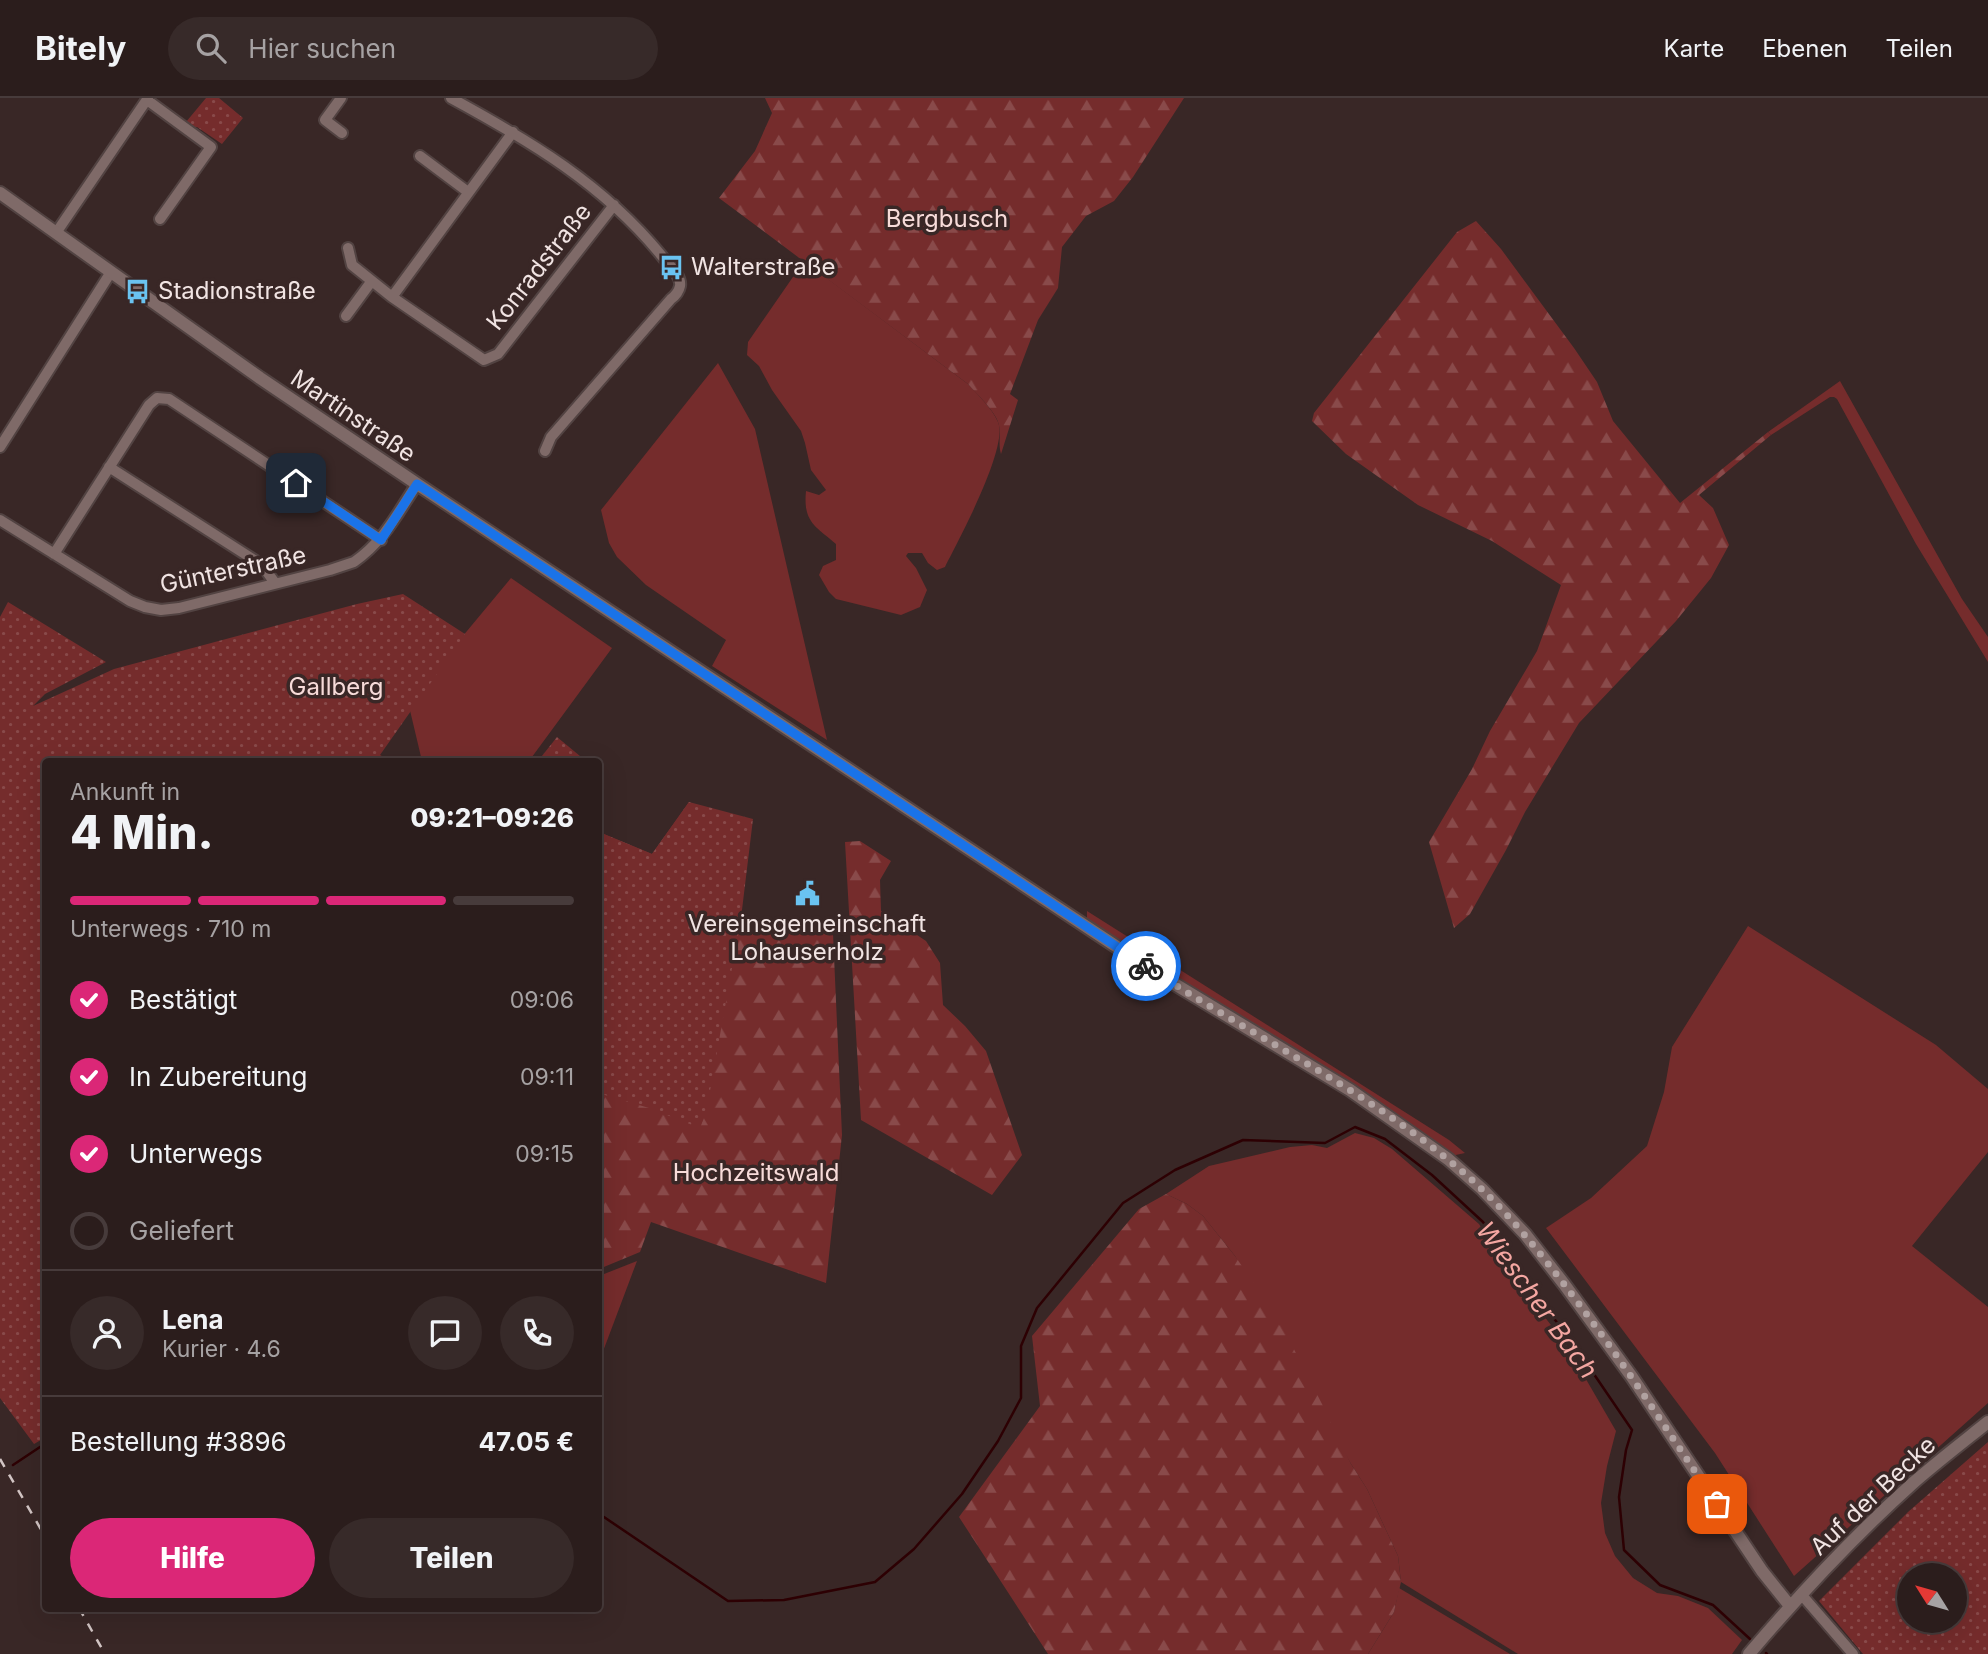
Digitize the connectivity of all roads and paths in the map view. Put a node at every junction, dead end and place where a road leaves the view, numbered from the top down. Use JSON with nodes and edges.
{"nodes":[{"id":1,"x":341,"y":98,"type":"edge"},
{"id":2,"x":452,"y":98,"type":"edge"},
{"id":3,"x":147,"y":99,"type":"edge"},
{"id":4,"x":314,"y":113,"type":"dead end"},
{"id":5,"x":325,"y":120,"type":"junction"},
{"id":6,"x":513,"y":132,"type":"junction"},
{"id":7,"x":342,"y":133,"type":"dead end"},
{"id":8,"x":420,"y":156,"type":"dead end"},
{"id":9,"x":468,"y":192,"type":"junction"},
{"id":10,"x":0,"y":193,"type":"edge"},
{"id":11,"x":614,"y":205,"type":"junction"},
{"id":12,"x":160,"y":219,"type":"dead end"},
{"id":13,"x":56,"y":233,"type":"junction"},
{"id":14,"x":348,"y":248,"type":"dead end"},
{"id":15,"x":111,"y":272,"type":"junction"},
{"id":16,"x":372,"y":282,"type":"junction"},
{"id":17,"x":391,"y":297,"type":"junction"},
{"id":18,"x":346,"y":316,"type":"dead end"},
{"id":19,"x":0,"y":447,"type":"edge"},
{"id":20,"x":545,"y":452,"type":"dead end"},
{"id":21,"x":109,"y":467,"type":"junction"},
{"id":22,"x":417,"y":484,"type":"junction"},
{"id":23,"x":0,"y":520,"type":"edge"},
{"id":24,"x":381,"y":540,"type":"junction"},
{"id":25,"x":54,"y":554,"type":"junction"},
{"id":26,"x":275,"y":583,"type":"junction"},
{"id":27,"x":1988,"y":1422,"type":"edge"},
{"id":28,"x":1801,"y":1594,"type":"junction"},
{"id":29,"x":1790,"y":1606,"type":"junction"},
{"id":30,"x":1749,"y":1654,"type":"edge"},
{"id":31,"x":1853,"y":1654,"type":"edge"}],
"edges":[{"from":1,"to":5,"type":"street"},
{"from":2,"to":6,"type":"street"},
{"from":3,"to":12,"type":"street"},
{"from":3,"to":13,"type":"street"},
{"from":4,"to":5,"type":"street"},
{"from":5,"to":7,"type":"street"},
{"from":6,"to":9,"type":"street"},
{"from":6,"to":11,"type":"street"},
{"from":8,"to":9,"type":"street"},
{"from":9,"to":17,"type":"street"},
{"from":10,"to":13,"type":"street","name":"Martinstraße"},
{"from":11,"to":17,"type":"street","name":"Konradstraße"},
{"from":11,"to":20,"type":"street"},
{"from":13,"to":15,"type":"street","name":"Martinstraße"},
{"from":14,"to":16,"type":"street","name":"Konradstraße"},
{"from":15,"to":19,"type":"street"},
{"from":15,"to":22,"type":"street","name":"Martinstraße"},
{"from":16,"to":17,"type":"street","name":"Konradstraße"},
{"from":16,"to":18,"type":"street"},
{"from":21,"to":24,"type":"street"},
{"from":21,"to":25,"type":"street"},
{"from":21,"to":26,"type":"street"},
{"from":22,"to":24,"type":"street","name":"Günterstraße"},
{"from":22,"to":29,"type":"street","name":"Martinstraße"},
{"from":23,"to":25,"type":"street","name":"Günterstraße"},
{"from":24,"to":26,"type":"street","name":"Günterstraße"},
{"from":25,"to":26,"type":"street","name":"Günterstraße"},
{"from":27,"to":28,"type":"street","name":"Auf der Becke"},
{"from":28,"to":29,"type":"street","name":"Auf der Becke"},
{"from":28,"to":31,"type":"street"},
{"from":29,"to":30,"type":"street","name":"Auf der Becke"}]}
